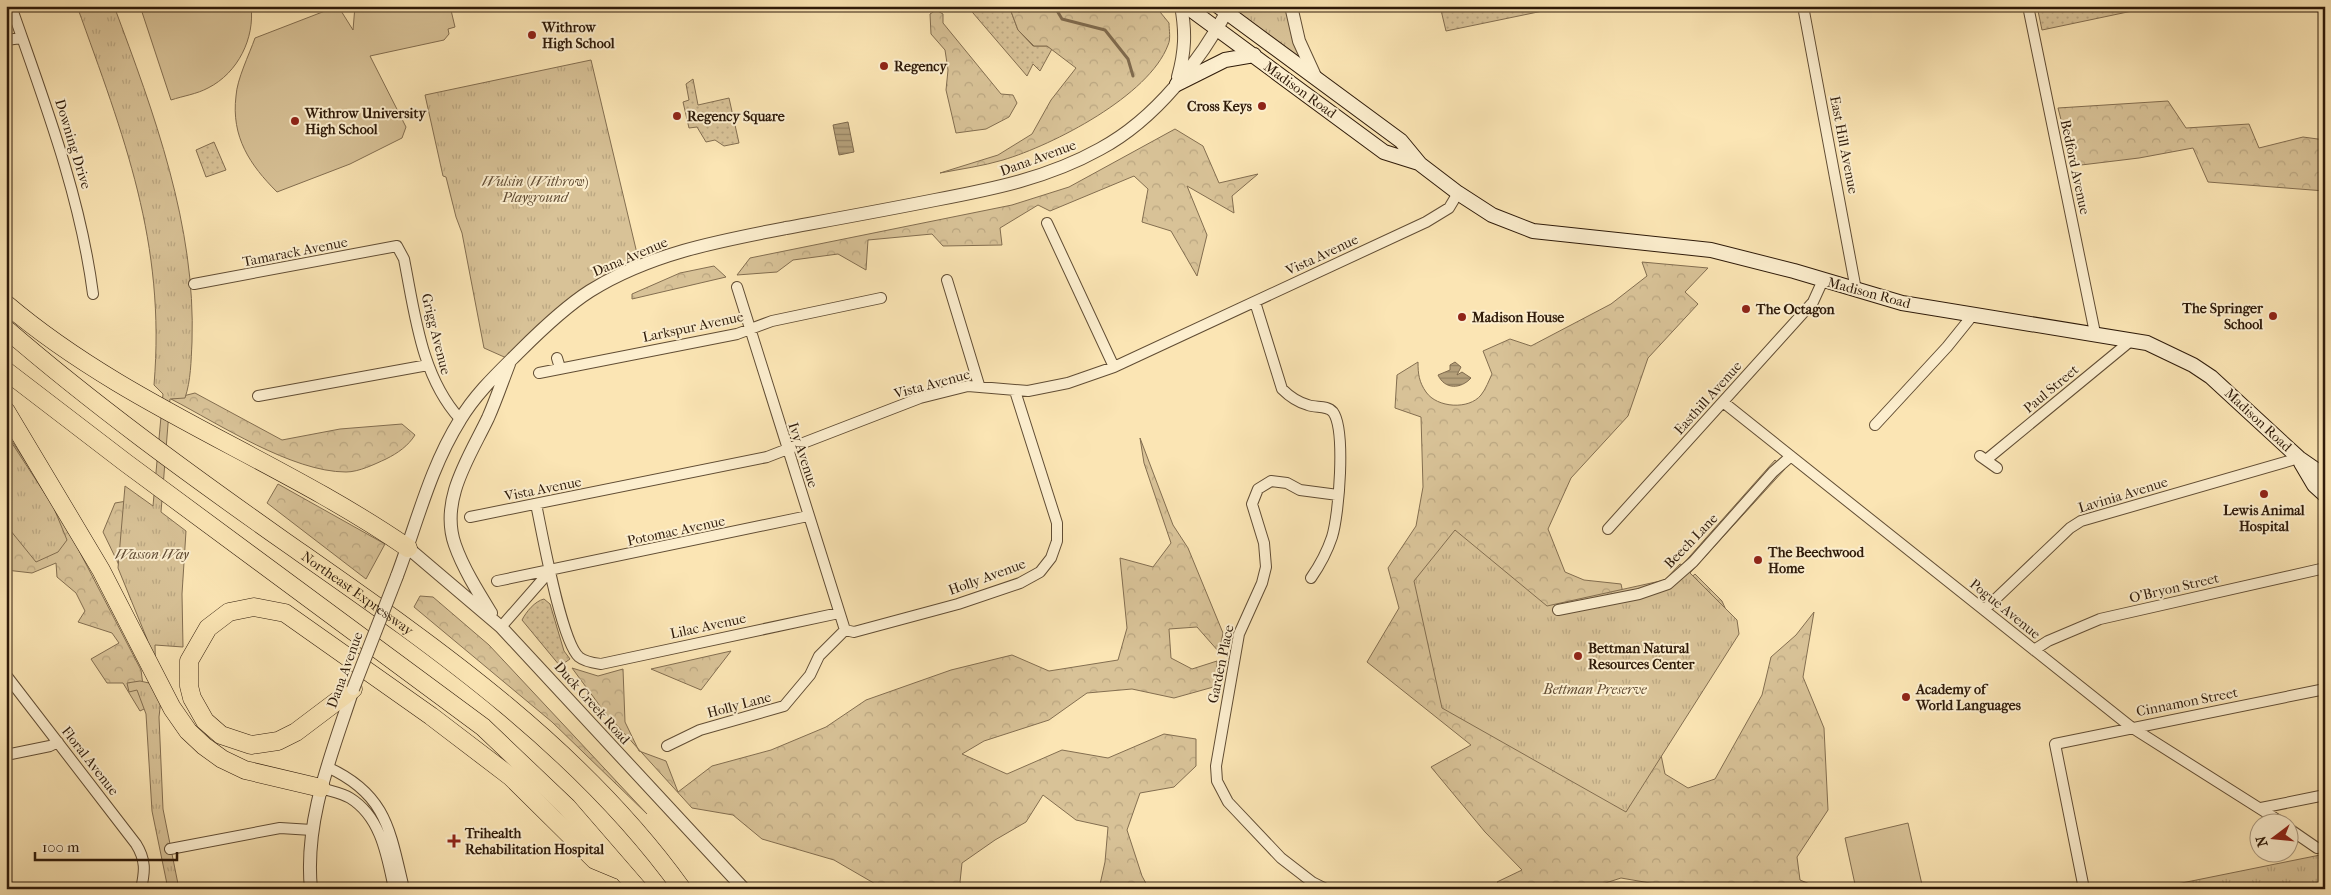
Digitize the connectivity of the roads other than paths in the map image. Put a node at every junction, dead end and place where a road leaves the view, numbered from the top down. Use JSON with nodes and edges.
{"nodes":[{"id":1,"x":11,"y":6,"type":"edge"},
{"id":2,"x":1180,"y":6,"type":"edge"},
{"id":3,"x":1186,"y":6,"type":"edge"},
{"id":4,"x":1290,"y":6,"type":"edge"},
{"id":5,"x":1803,"y":6,"type":"edge"},
{"id":6,"x":2028,"y":6,"type":"edge"},
{"id":7,"x":1225,"y":8,"type":"edge"},
{"id":8,"x":1218,"y":29,"type":"junction"},
{"id":9,"x":22,"y":38,"type":"junction"},
{"id":10,"x":6,"y":40,"type":"edge"},
{"id":11,"x":1254,"y":55,"type":"junction"},
{"id":12,"x":1314,"y":76,"type":"junction"},
{"id":13,"x":1177,"y":84,"type":"junction"},
{"id":14,"x":1342,"y":96,"type":"junction"},
{"id":15,"x":1420,"y":164,"type":"junction"},
{"id":16,"x":1458,"y":193,"type":"junction"},
{"id":17,"x":1047,"y":224,"type":"dead end"},
{"id":18,"x":400,"y":249,"type":"joint"},
{"id":19,"x":947,"y":280,"type":"dead end"},
{"id":20,"x":1823,"y":280,"type":"junction"},
{"id":21,"x":194,"y":284,"type":"dead end"},
{"id":22,"x":737,"y":287,"type":"dead end"},
{"id":23,"x":1856,"y":290,"type":"junction"},
{"id":24,"x":93,"y":294,"type":"dead end"},
{"id":25,"x":881,"y":298,"type":"dead end"},
{"id":26,"x":1255,"y":302,"type":"junction"},
{"id":27,"x":6,"y":304,"type":"edge"},
{"id":28,"x":1972,"y":316,"type":"junction"},
{"id":29,"x":6,"y":329,"type":"edge"},
{"id":30,"x":749,"y":329,"type":"junction"},
{"id":31,"x":2095,"y":333,"type":"junction"},
{"id":32,"x":2133,"y":339,"type":"junction"},
{"id":33,"x":557,"y":358,"type":"dead end"},
{"id":34,"x":511,"y":360,"type":"junction"},
{"id":35,"x":428,"y":365,"type":"junction"},
{"id":36,"x":1114,"y":367,"type":"junction"},
{"id":37,"x":560,"y":368,"type":"junction"},
{"id":38,"x":6,"y":371,"type":"edge"},
{"id":39,"x":539,"y":373,"type":"dead end"},
{"id":40,"x":979,"y":385,"type":"junction"},
{"id":41,"x":1015,"y":391,"type":"junction"},
{"id":42,"x":258,"y":396,"type":"dead end"},
{"id":43,"x":1723,"y":402,"type":"junction"},
{"id":44,"x":6,"y":411,"type":"edge"},
{"id":45,"x":460,"y":419,"type":"junction"},
{"id":46,"x":1875,"y":425,"type":"dead end"},
{"id":47,"x":787,"y":450,"type":"junction"},
{"id":48,"x":1790,"y":457,"type":"junction"},
{"id":49,"x":2298,"y":458,"type":"junction"},
{"id":50,"x":1997,"y":468,"type":"dead end"},
{"id":51,"x":2325,"y":476,"type":"edge"},
{"id":52,"x":1338,"y":495,"type":"junction"},
{"id":53,"x":2325,"y":495,"type":"edge"},
{"id":54,"x":536,"y":504,"type":"junction"},
{"id":55,"x":808,"y":516,"type":"junction"},
{"id":56,"x":470,"y":518,"type":"dead end"},
{"id":57,"x":1608,"y":529,"type":"dead end"},
{"id":58,"x":408,"y":548,"type":"junction"},
{"id":59,"x":2325,"y":568,"type":"edge"},
{"id":60,"x":550,"y":571,"type":"junction"},
{"id":61,"x":1311,"y":578,"type":"dead end"},
{"id":62,"x":497,"y":582,"type":"dead end"},
{"id":63,"x":1558,"y":610,"type":"dead end"},
{"id":64,"x":1984,"y":610,"type":"junction"},
{"id":65,"x":839,"y":613,"type":"junction"},
{"id":66,"x":501,"y":627,"type":"junction"},
{"id":67,"x":845,"y":630,"type":"junction"},
{"id":68,"x":2034,"y":650,"type":"junction"},
{"id":69,"x":6,"y":675,"type":"edge"},
{"id":70,"x":353,"y":689,"type":"junction"},
{"id":71,"x":2325,"y":689,"type":"edge"},
{"id":72,"x":2131,"y":727,"type":"junction"},
{"id":73,"x":58,"y":742,"type":"junction"},
{"id":74,"x":667,"y":746,"type":"dead end"},
{"id":75,"x":6,"y":755,"type":"edge"},
{"id":76,"x":328,"y":767,"type":"junction"},
{"id":77,"x":321,"y":788,"type":"junction"},
{"id":78,"x":2325,"y":795,"type":"edge"},
{"id":79,"x":2261,"y":808,"type":"junction"},
{"id":80,"x":2267,"y":812,"type":"edge"},
{"id":81,"x":312,"y":830,"type":"junction"},
{"id":82,"x":2298,"y":835,"type":"edge"},
{"id":83,"x":2317,"y":848,"type":"dead end"},
{"id":84,"x":170,"y":849,"type":"dead end"},
{"id":85,"x":623,"y":871,"type":"junction"},
{"id":86,"x":140,"y":889,"type":"edge"},
{"id":87,"x":311,"y":889,"type":"edge"},
{"id":88,"x":394,"y":889,"type":"edge"},
{"id":89,"x":404,"y":889,"type":"edge"},
{"id":90,"x":638,"y":889,"type":"edge"},
{"id":91,"x":682,"y":889,"type":"edge"},
{"id":92,"x":744,"y":889,"type":"edge"},
{"id":93,"x":1326,"y":889,"type":"edge"},
{"id":94,"x":2084,"y":889,"type":"edge"}],
"edges":[{"from":1,"to":9,"type":"street","name":"Downing Drive"},
{"from":2,"to":13,"type":"street"},
{"from":3,"to":8,"type":"main road","name":"Madison Road"},
{"from":4,"to":12,"type":"street"},
{"from":5,"to":23,"type":"street","name":"East Hill Avenue"},
{"from":6,"to":31,"type":"street","name":"Bedford Avenue"},
{"from":7,"to":8,"type":"street","name":"Dana Avenue"},
{"from":7,"to":12,"type":"main road","name":"Madison Road"},
{"from":8,"to":11,"type":"main road","name":"Madison Road"},
{"from":8,"to":13,"type":"street","name":"Dana Avenue"},
{"from":8,"to":14,"type":"main road"},
{"from":9,"to":10,"type":"street"},
{"from":9,"to":24,"type":"street","name":"Downing Drive"},
{"from":11,"to":13,"type":"main road"},
{"from":11,"to":15,"type":"main road","name":"Madison Road"},
{"from":12,"to":14,"type":"main road","name":"Madison Road"},
{"from":13,"to":34,"type":"street","name":"Dana Avenue"},
{"from":14,"to":15,"type":"main road","name":"Madison Road"},
{"from":15,"to":16,"type":"main road","name":"Madison Road"},
{"from":16,"to":20,"type":"main road","name":"Madison Road"},
{"from":16,"to":26,"type":"street","name":"Vista Avenue"},
{"from":17,"to":36,"type":"street"},
{"from":18,"to":21,"type":"street","name":"Tamarack Avenue"},
{"from":18,"to":35,"type":"street","name":"Grigg Avenue"},
{"from":19,"to":40,"type":"street"},
{"from":20,"to":23,"type":"main road","name":"Madison Road"},
{"from":20,"to":43,"type":"street","name":"Easthill Avenue"},
{"from":22,"to":30,"type":"street","name":"Ivy Avenue"},
{"from":23,"to":28,"type":"main road","name":"Madison Road"},
{"from":25,"to":30,"type":"street","name":"Larkspur Avenue"},
{"from":26,"to":36,"type":"street","name":"Vista Avenue"},
{"from":26,"to":52,"type":"street"},
{"from":27,"to":58,"type":"highway"},
{"from":28,"to":31,"type":"main road","name":"Madison Road"},
{"from":28,"to":46,"type":"street"},
{"from":29,"to":91,"type":"highway","name":"Northeast Expressway"},
{"from":30,"to":37,"type":"street","name":"Larkspur Avenue"},
{"from":30,"to":47,"type":"street","name":"Ivy Avenue"},
{"from":31,"to":32,"type":"main road","name":"Madison Road"},
{"from":32,"to":49,"type":"main road","name":"Madison Road"},
{"from":32,"to":50,"type":"street","name":"Paul Street"},
{"from":33,"to":37,"type":"street"},
{"from":34,"to":45,"type":"street","name":"Dana Avenue"},
{"from":34,"to":66,"type":"street"},
{"from":35,"to":42,"type":"street"},
{"from":35,"to":45,"type":"street","name":"Grigg Avenue"},
{"from":36,"to":41,"type":"street","name":"Vista Avenue"},
{"from":37,"to":39,"type":"street","name":"Larkspur Avenue"},
{"from":38,"to":85,"type":"highway"},
{"from":40,"to":41,"type":"street","name":"Vista Avenue"},
{"from":40,"to":47,"type":"street","name":"Vista Avenue"},
{"from":41,"to":67,"type":"street","name":"Holly Avenue"},
{"from":43,"to":48,"type":"street","name":"Pogue Avenue"},
{"from":43,"to":57,"type":"street","name":"Easthill Avenue"},
{"from":44,"to":77,"type":"highway"},
{"from":45,"to":58,"type":"street","name":"Dana Avenue"},
{"from":47,"to":54,"type":"street","name":"Vista Avenue"},
{"from":47,"to":55,"type":"street","name":"Ivy Avenue"},
{"from":48,"to":63,"type":"street","name":"Beech Lane"},
{"from":48,"to":64,"type":"street","name":"Pogue Avenue"},
{"from":49,"to":51,"type":"main road","name":"Madison Road"},
{"from":49,"to":53,"type":"main road","name":"Madison Road"},
{"from":49,"to":64,"type":"street","name":"Lavinia Avenue"},
{"from":52,"to":61,"type":"street"},
{"from":52,"to":93,"type":"street","name":"Garden Place"},
{"from":54,"to":56,"type":"street","name":"Vista Avenue"},
{"from":54,"to":60,"type":"street"},
{"from":55,"to":60,"type":"street","name":"Potomac Avenue"},
{"from":55,"to":65,"type":"street","name":"Ivy Avenue"},
{"from":58,"to":66,"type":"street","name":"Duck Creek Road"},
{"from":58,"to":70,"type":"street","name":"Dana Avenue","bridge":true},
{"from":59,"to":68,"type":"street","name":"O’Bryon Street"},
{"from":60,"to":62,"type":"street","name":"Potomac Avenue"},
{"from":60,"to":65,"type":"street","name":"Lilac Avenue"},
{"from":60,"to":66,"type":"street"},
{"from":64,"to":68,"type":"street","name":"Pogue Avenue"},
{"from":65,"to":67,"type":"street","name":"Ivy Avenue"},
{"from":66,"to":92,"type":"street","name":"Duck Creek Road"},
{"from":67,"to":74,"type":"street","name":"Holly Lane"},
{"from":68,"to":72,"type":"street","name":"Pogue Avenue"},
{"from":69,"to":73,"type":"street","name":"Floral Avenue"},
{"from":70,"to":76,"type":"street","name":"Dana Avenue"},
{"from":70,"to":85,"type":"highway"},
{"from":71,"to":72,"type":"street","name":"Cinnamon Street"},
{"from":72,"to":79,"type":"street","name":"Pogue Avenue"},
{"from":72,"to":94,"type":"street","name":"Cinnamon Street"},
{"from":73,"to":75,"type":"street"},
{"from":73,"to":86,"type":"street","name":"Floral Avenue"},
{"from":76,"to":77,"type":"street","name":"Dana Avenue"},
{"from":76,"to":89,"type":"street"},
{"from":77,"to":81,"type":"street","name":"Dana Avenue"},
{"from":77,"to":88,"type":"street"},
{"from":78,"to":79,"type":"street"},
{"from":79,"to":80,"type":"street","name":"Pogue Avenue"},
{"from":81,"to":84,"type":"street"},
{"from":81,"to":87,"type":"street","name":"Dana Avenue"},
{"from":82,"to":83,"type":"street"},
{"from":85,"to":90,"type":"highway"}]}
